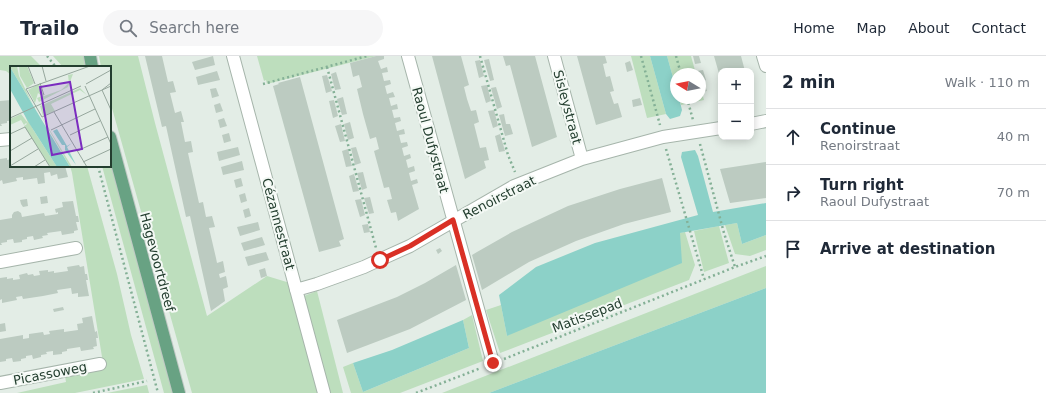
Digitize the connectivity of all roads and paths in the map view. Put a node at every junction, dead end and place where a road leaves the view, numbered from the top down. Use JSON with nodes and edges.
{"nodes":[{"id":1,"x":47,"y":56,"type":"edge"},
{"id":2,"x":90,"y":56,"type":"edge"},
{"id":3,"x":233,"y":56,"type":"edge"},
{"id":4,"x":366,"y":56,"type":"edge"},
{"id":5,"x":408,"y":56,"type":"edge"},
{"id":6,"x":480,"y":56,"type":"edge"},
{"id":7,"x":554,"y":56,"type":"edge"},
{"id":8,"x":641,"y":56,"type":"edge"},
{"id":9,"x":676,"y":56,"type":"edge"},
{"id":10,"x":764,"y":56,"type":"edge"},
{"id":11,"x":55,"y":66,"type":"edge"},
{"id":12,"x":92,"y":66,"type":"edge"},
{"id":13,"x":766,"y":66,"type":"edge"},
{"id":14,"x":327,"y":67,"type":"junction"},
{"id":15,"x":679,"y":68,"type":"edge"},
{"id":16,"x":263,"y":84,"type":"dead end"},
{"id":17,"x":689,"y":104,"type":"edge"},
{"id":18,"x":766,"y":121,"type":"edge"},
{"id":19,"x":754,"y":123,"type":"edge"},
{"id":20,"x":718,"y":128,"type":"edge"},
{"id":21,"x":696,"y":132,"type":"junction"},
{"id":22,"x":663,"y":137,"type":"junction"},
{"id":23,"x":10,"y":139,"type":"edge"},
{"id":24,"x":0,"y":140,"type":"edge"},
{"id":25,"x":111,"y":141,"type":"edge"},
{"id":26,"x":582,"y":159,"type":"junction"},
{"id":27,"x":98,"y":167,"type":"edge"},
{"id":28,"x":520,"y":184,"type":"junction"},
{"id":29,"x":453,"y":220,"type":"junction"},
{"id":30,"x":76,"y":248,"type":"dead end"},
{"id":31,"x":766,"y":256,"type":"edge"},
{"id":32,"x":380,"y":260,"type":"junction"},
{"id":33,"x":0,"y":262,"type":"edge"},
{"id":34,"x":735,"y":267,"type":"junction"},
{"id":35,"x":704,"y":279,"type":"junction"},
{"id":36,"x":296,"y":290,"type":"junction"},
{"id":37,"x":493,"y":363,"type":"junction"},
{"id":38,"x":100,"y":364,"type":"dead end"},
{"id":39,"x":147,"y":382,"type":"dead end"},
{"id":40,"x":0,"y":383,"type":"edge"},
{"id":41,"x":102,"y":392,"type":"edge"},
{"id":42,"x":93,"y":393,"type":"edge"},
{"id":43,"x":158,"y":393,"type":"edge"},
{"id":44,"x":179,"y":393,"type":"edge"},
{"id":45,"x":324,"y":393,"type":"edge"},
{"id":46,"x":416,"y":393,"type":"edge"}],
"edges":[{"from":1,"to":11,"type":"path"},
{"from":2,"to":12,"type":"main road"},
{"from":3,"to":36,"type":"street","name":"Cézannestraat"},
{"from":4,"to":14,"type":"path"},
{"from":5,"to":29,"type":"street","name":"Raoul Dufystraat"},
{"from":6,"to":28,"type":"path"},
{"from":7,"to":26,"type":"street","name":"Sisleystraat"},
{"from":8,"to":22,"type":"path"},
{"from":9,"to":15,"type":"path"},
{"from":10,"to":13,"type":"street"},
{"from":14,"to":16,"type":"path"},
{"from":14,"to":32,"type":"path"},
{"from":17,"to":21,"type":"path"},
{"from":18,"to":19,"type":"street"},
{"from":20,"to":21,"type":"street","name":"Renoirstraat"},
{"from":21,"to":22,"type":"street","name":"Renoirstraat"},
{"from":21,"to":34,"type":"path"},
{"from":22,"to":26,"type":"street","name":"Renoirstraat"},
{"from":22,"to":35,"type":"path"},
{"from":23,"to":24,"type":"street"},
{"from":25,"to":44,"type":"main road","name":"Hagevoortdreef"},
{"from":26,"to":28,"type":"street","name":"Renoirstraat"},
{"from":27,"to":43,"type":"path"},
{"from":28,"to":29,"type":"street","name":"Renoirstraat"},
{"from":29,"to":32,"type":"street","name":"Renoirstraat"},
{"from":29,"to":37,"type":"street","name":"Raoul Dufystraat"},
{"from":30,"to":33,"type":"street"},
{"from":31,"to":34,"type":"path","name":"Matissepad"},
{"from":32,"to":36,"type":"street","name":"Renoirstraat"},
{"from":34,"to":35,"type":"path","name":"Matissepad"},
{"from":35,"to":37,"type":"path","name":"Matissepad"},
{"from":36,"to":45,"type":"street","name":"Cézannestraat"},
{"from":37,"to":46,"type":"path","name":"Matissepad"},
{"from":38,"to":40,"type":"street","name":"Picassoweg"},
{"from":39,"to":41,"type":"path"},
{"from":41,"to":42,"type":"path"}]}
